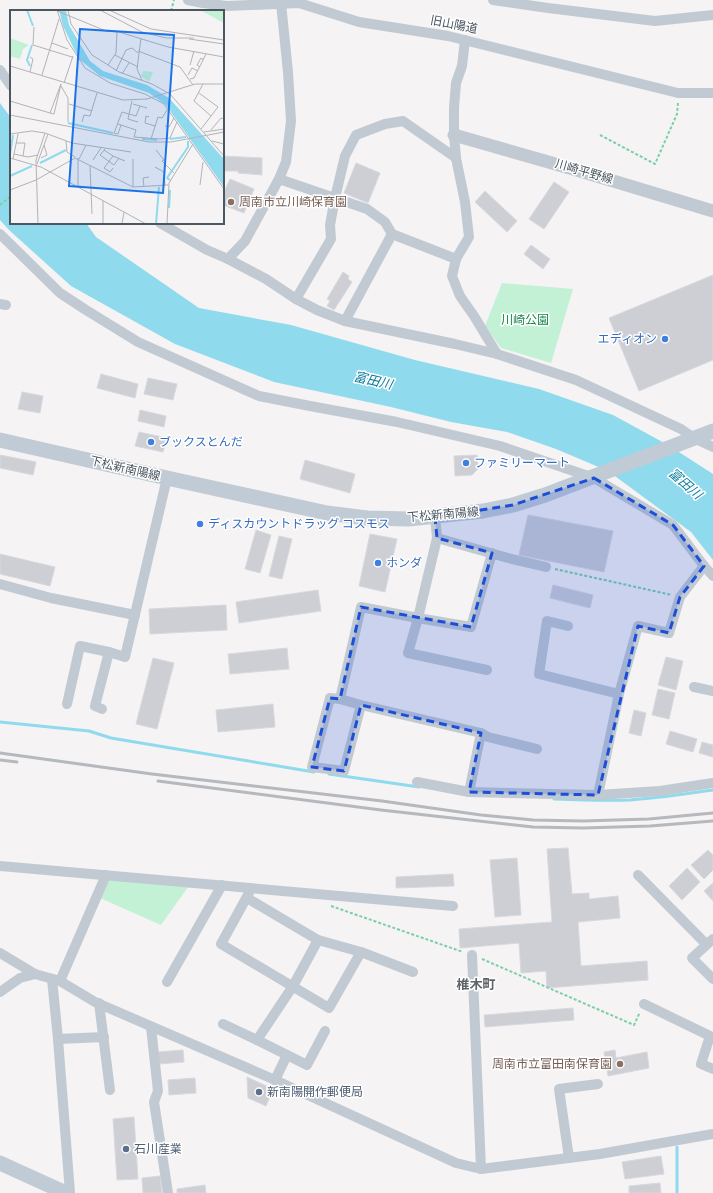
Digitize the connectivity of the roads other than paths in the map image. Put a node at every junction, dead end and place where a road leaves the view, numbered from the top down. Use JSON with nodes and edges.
{"nodes":[{"id":1,"x":188,"y":0,"type":"edge"},
{"id":2,"x":493,"y":0,"type":"edge"},
{"id":3,"x":281,"y":3,"type":"junction"},
{"id":4,"x":713,"y":15,"type":"edge"},
{"id":5,"x":465,"y":40,"type":"junction"},
{"id":6,"x":0,"y":70,"type":"edge"},
{"id":7,"x":10,"y":85,"type":"edge"},
{"id":8,"x":713,"y":93,"type":"edge"},
{"id":9,"x":454,"y":135,"type":"junction"},
{"id":10,"x":456,"y":158,"type":"junction"},
{"id":11,"x":279,"y":179,"type":"junction"},
{"id":12,"x":335,"y":198,"type":"junction"},
{"id":13,"x":713,"y":211,"type":"edge"},
{"id":14,"x":162,"y":224,"type":"edge"},
{"id":15,"x":0,"y":234,"type":"edge"},
{"id":16,"x":392,"y":234,"type":"junction"},
{"id":17,"x":228,"y":259,"type":"junction"},
{"id":18,"x":456,"y":259,"type":"junction"},
{"id":19,"x":296,"y":299,"type":"junction"},
{"id":20,"x":345,"y":321,"type":"junction"},
{"id":21,"x":497,"y":354,"type":"junction"},
{"id":22,"x":713,"y":431,"type":"edge"},
{"id":23,"x":0,"y":440,"type":"edge"},
{"id":24,"x":690,"y":440,"type":"junction"},
{"id":25,"x":713,"y":447,"type":"edge"},
{"id":26,"x":599,"y":476,"type":"junction"},
{"id":27,"x":167,"y":478,"type":"junction"},
{"id":28,"x":435,"y":517,"type":"junction"},
{"id":29,"x":437,"y":538,"type":"junction"},
{"id":30,"x":492,"y":553,"type":"junction"},
{"id":31,"x":546,"y":566,"type":"road end"},
{"id":32,"x":704,"y":566,"type":"junction"},
{"id":33,"x":713,"y":576,"type":"edge"},
{"id":34,"x":0,"y":584,"type":"edge"},
{"id":35,"x":135,"y":615,"type":"junction"},
{"id":36,"x":418,"y":618,"type":"junction"},
{"id":37,"x":568,"y":626,"type":"dead end"},
{"id":38,"x":109,"y":652,"type":"junction"},
{"id":39,"x":487,"y":670,"type":"dead end"},
{"id":40,"x":694,"y":687,"type":"dead end"},
{"id":41,"x":713,"y":691,"type":"edge"},
{"id":42,"x":619,"y":694,"type":"junction"},
{"id":43,"x":340,"y":699,"type":"junction"},
{"id":44,"x":67,"y":704,"type":"dead end"},
{"id":45,"x":361,"y":705,"type":"junction"},
{"id":46,"x":102,"y":709,"type":"dead end"},
{"id":47,"x":481,"y":732,"type":"junction"},
{"id":48,"x":537,"y":748,"type":"dead end"},
{"id":49,"x":417,"y":782,"type":"dead end"},
{"id":50,"x":713,"y":783,"type":"edge"},
{"id":51,"x":468,"y":792,"type":"junction"},
{"id":52,"x":598,"y":795,"type":"junction"},
{"id":53,"x":0,"y":866,"type":"edge"},
{"id":54,"x":106,"y":875,"type":"junction"},
{"id":55,"x":638,"y":875,"type":"dead end"},
{"id":56,"x":222,"y":885,"type":"junction"},
{"id":57,"x":252,"y":888,"type":"junction"},
{"id":58,"x":247,"y":898,"type":"junction"},
{"id":59,"x":453,"y":906,"type":"dead end"},
{"id":60,"x":318,"y":940,"type":"junction"},
{"id":61,"x":710,"y":941,"type":"edge"},
{"id":62,"x":0,"y":952,"type":"edge"},
{"id":63,"x":361,"y":952,"type":"junction"},
{"id":64,"x":472,"y":955,"type":"dead end"},
{"id":65,"x":414,"y":972,"type":"dead end"},
{"id":66,"x":35,"y":974,"type":"junction"},
{"id":67,"x":713,"y":979,"type":"edge"},
{"id":68,"x":56,"y":980,"type":"junction"},
{"id":69,"x":167,"y":982,"type":"dead end"},
{"id":70,"x":293,"y":986,"type":"junction"},
{"id":71,"x":0,"y":992,"type":"edge"},
{"id":72,"x":99,"y":1003,"type":"junction"},
{"id":73,"x":644,"y":1004,"type":"dead end"},
{"id":74,"x":223,"y":1024,"type":"dead end"},
{"id":75,"x":151,"y":1027,"type":"junction"},
{"id":76,"x":325,"y":1032,"type":"dead end"},
{"id":77,"x":104,"y":1037,"type":"junction"},
{"id":78,"x":58,"y":1039,"type":"junction"},
{"id":79,"x":257,"y":1040,"type":"junction"},
{"id":80,"x":287,"y":1055,"type":"junction"},
{"id":81,"x":713,"y":1069,"type":"edge"},
{"id":82,"x":275,"y":1080,"type":"junction"},
{"id":83,"x":598,"y":1084,"type":"dead end"},
{"id":84,"x":110,"y":1090,"type":"dead end"},
{"id":85,"x":713,"y":1134,"type":"edge"},
{"id":86,"x":569,"y":1158,"type":"junction"},
{"id":87,"x":0,"y":1163,"type":"edge"},
{"id":88,"x":481,"y":1169,"type":"junction"},
{"id":89,"x":66,"y":1193,"type":"edge"},
{"id":90,"x":70,"y":1193,"type":"edge"},
{"id":91,"x":168,"y":1193,"type":"edge"}],
"edges":[{"from":1,"to":3,"type":"street","name":"旧山陽道"},
{"from":2,"to":4,"type":"street"},
{"from":3,"to":5,"type":"street","name":"旧山陽道"},
{"from":3,"to":11,"type":"street"},
{"from":5,"to":8,"type":"street","name":"旧山陽道"},
{"from":5,"to":9,"type":"street"},
{"from":6,"to":7,"type":"street"},
{"from":9,"to":10,"type":"street"},
{"from":9,"to":13,"type":"street","name":"川崎平野線"},
{"from":10,"to":12,"type":"street"},
{"from":10,"to":18,"type":"street"},
{"from":11,"to":12,"type":"street"},
{"from":11,"to":17,"type":"street"},
{"from":12,"to":16,"type":"street"},
{"from":12,"to":19,"type":"street"},
{"from":14,"to":17,"type":"street"},
{"from":15,"to":26,"type":"street"},
{"from":16,"to":18,"type":"street"},
{"from":16,"to":20,"type":"street"},
{"from":17,"to":19,"type":"street"},
{"from":18,"to":21,"type":"street"},
{"from":19,"to":20,"type":"street"},
{"from":20,"to":21,"type":"street"},
{"from":21,"to":24,"type":"street"},
{"from":22,"to":24,"type":"main road","name":"下松新南陽線"},
{"from":23,"to":27,"type":"main road","name":"下松新南陽線"},
{"from":24,"to":25,"type":"street"},
{"from":24,"to":26,"type":"main road","name":"下松新南陽線"},
{"from":26,"to":28,"type":"main road","name":"下松新南陽線"},
{"from":26,"to":32,"type":"street"},
{"from":27,"to":28,"type":"main road","name":"下松新南陽線"},
{"from":27,"to":35,"type":"street"},
{"from":28,"to":29,"type":"street"},
{"from":29,"to":30,"type":"street"},
{"from":29,"to":36,"type":"street"},
{"from":30,"to":31,"type":"street"},
{"from":30,"to":36,"type":"street"},
{"from":32,"to":33,"type":"street"},
{"from":32,"to":42,"type":"street"},
{"from":34,"to":35,"type":"street"},
{"from":35,"to":38,"type":"street"},
{"from":36,"to":39,"type":"street"},
{"from":36,"to":43,"type":"street"},
{"from":37,"to":42,"type":"street"},
{"from":38,"to":44,"type":"street"},
{"from":38,"to":46,"type":"street"},
{"from":40,"to":41,"type":"street"},
{"from":42,"to":52,"type":"street"},
{"from":43,"to":45,"type":"street"},
{"from":43,"to":45,"type":"street"},
{"from":45,"to":47,"type":"street"},
{"from":47,"to":48,"type":"street"},
{"from":47,"to":51,"type":"street"},
{"from":49,"to":51,"type":"street"},
{"from":50,"to":52,"type":"street"},
{"from":51,"to":52,"type":"street"},
{"from":53,"to":54,"type":"street"},
{"from":54,"to":56,"type":"street"},
{"from":54,"to":68,"type":"street"},
{"from":55,"to":61,"type":"street"},
{"from":56,"to":57,"type":"street"},
{"from":56,"to":69,"type":"street"},
{"from":57,"to":58,"type":"street"},
{"from":57,"to":59,"type":"street"},
{"from":58,"to":60,"type":"street"},
{"from":58,"to":70,"type":"street"},
{"from":60,"to":63,"type":"street"},
{"from":60,"to":70,"type":"street"},
{"from":61,"to":67,"type":"street"},
{"from":62,"to":66,"type":"street"},
{"from":63,"to":65,"type":"street"},
{"from":63,"to":70,"type":"street"},
{"from":64,"to":88,"type":"street"},
{"from":66,"to":68,"type":"street"},
{"from":66,"to":71,"type":"street"},
{"from":68,"to":72,"type":"street"},
{"from":68,"to":78,"type":"street"},
{"from":70,"to":79,"type":"street"},
{"from":72,"to":75,"type":"street"},
{"from":72,"to":77,"type":"street"},
{"from":73,"to":81,"type":"street"},
{"from":74,"to":79,"type":"street"},
{"from":75,"to":82,"type":"street"},
{"from":75,"to":91,"type":"street"},
{"from":76,"to":80,"type":"street"},
{"from":77,"to":78,"type":"street"},
{"from":77,"to":84,"type":"street"},
{"from":78,"to":90,"type":"street"},
{"from":79,"to":80,"type":"street"},
{"from":80,"to":82,"type":"street"},
{"from":82,"to":88,"type":"street"},
{"from":83,"to":86,"type":"street"},
{"from":85,"to":86,"type":"street"},
{"from":86,"to":88,"type":"street"},
{"from":87,"to":89,"type":"main road"}]}
